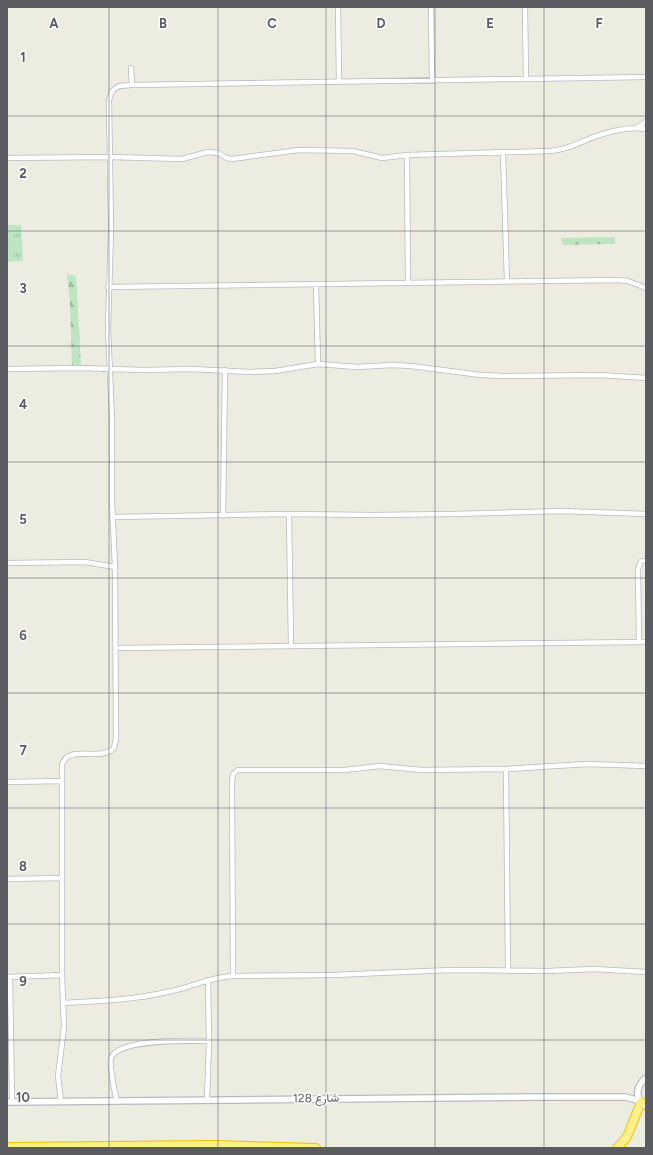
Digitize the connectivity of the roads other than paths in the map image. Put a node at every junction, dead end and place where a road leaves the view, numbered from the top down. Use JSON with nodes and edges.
{"nodes":[{"id":1,"x":338,"y":7,"type":"edge"},
{"id":2,"x":431,"y":7,"type":"edge"},
{"id":3,"x":525,"y":7,"type":"edge"},
{"id":4,"x":131,"y":68,"type":"dead end"},
{"id":5,"x":646,"y":77,"type":"edge"},
{"id":6,"x":526,"y":79,"type":"junction"},
{"id":7,"x":432,"y":80,"type":"junction"},
{"id":8,"x":339,"y":82,"type":"junction"},
{"id":9,"x":132,"y":85,"type":"junction"},
{"id":10,"x":646,"y":122,"type":"edge"},
{"id":11,"x":634,"y":128,"type":"junction"},
{"id":12,"x":646,"y":129,"type":"edge"},
{"id":13,"x":503,"y":153,"type":"junction"},
{"id":14,"x":407,"y":155,"type":"junction"},
{"id":15,"x":110,"y":157,"type":"junction"},
{"id":16,"x":7,"y":158,"type":"edge"},
{"id":17,"x":506,"y":281,"type":"junction"},
{"id":18,"x":408,"y":283,"type":"junction"},
{"id":19,"x":316,"y":284,"type":"junction"},
{"id":20,"x":108,"y":287,"type":"junction"},
{"id":21,"x":646,"y":288,"type":"edge"},
{"id":22,"x":318,"y":364,"type":"junction"},
{"id":23,"x":110,"y":368,"type":"junction"},
{"id":24,"x":7,"y":369,"type":"edge"},
{"id":25,"x":225,"y":370,"type":"junction"},
{"id":26,"x":646,"y":378,"type":"edge"},
{"id":27,"x":289,"y":514,"type":"junction"},
{"id":28,"x":646,"y":514,"type":"edge"},
{"id":29,"x":223,"y":516,"type":"junction"},
{"id":30,"x":112,"y":517,"type":"junction"},
{"id":31,"x":646,"y":561,"type":"edge"},
{"id":32,"x":7,"y":563,"type":"edge"},
{"id":33,"x":115,"y":567,"type":"junction"},
{"id":34,"x":640,"y":642,"type":"junction"},
{"id":35,"x":646,"y":642,"type":"edge"},
{"id":36,"x":291,"y":646,"type":"junction"},
{"id":37,"x":116,"y":648,"type":"junction"},
{"id":38,"x":646,"y":766,"type":"edge"},
{"id":39,"x":506,"y":769,"type":"junction"},
{"id":40,"x":61,"y":781,"type":"junction"},
{"id":41,"x":7,"y":782,"type":"edge"},
{"id":42,"x":62,"y":878,"type":"junction"},
{"id":43,"x":7,"y":879,"type":"edge"},
{"id":44,"x":508,"y":970,"type":"junction"},
{"id":45,"x":646,"y":972,"type":"edge"},
{"id":46,"x":62,"y":975,"type":"junction"},
{"id":47,"x":233,"y":976,"type":"junction"},
{"id":48,"x":9,"y":977,"type":"edge"},
{"id":49,"x":208,"y":980,"type":"junction"},
{"id":50,"x":63,"y":1004,"type":"junction"},
{"id":51,"x":209,"y":1041,"type":"junction"},
{"id":52,"x":646,"y":1078,"type":"edge"},
{"id":53,"x":638,"y":1090,"type":"junction"},
{"id":54,"x":625,"y":1097,"type":"junction"},
{"id":55,"x":207,"y":1100,"type":"junction"},
{"id":56,"x":116,"y":1101,"type":"junction"},
{"id":57,"x":10,"y":1102,"type":"edge"},
{"id":58,"x":61,"y":1102,"type":"junction"},
{"id":59,"x":644,"y":1104,"type":"edge"},
{"id":60,"x":7,"y":1147,"type":"edge"},
{"id":61,"x":316,"y":1148,"type":"edge"},
{"id":62,"x":617,"y":1148,"type":"edge"}],
"edges":[{"from":1,"to":8,"type":"street"},
{"from":2,"to":7,"type":"street"},
{"from":3,"to":6,"type":"street"},
{"from":4,"to":9,"type":"street"},
{"from":5,"to":6,"type":"street"},
{"from":6,"to":7,"type":"street"},
{"from":7,"to":8,"type":"street"},
{"from":8,"to":9,"type":"street"},
{"from":9,"to":15,"type":"street"},
{"from":10,"to":11,"type":"street"},
{"from":11,"to":12,"type":"street"},
{"from":11,"to":13,"type":"street"},
{"from":13,"to":14,"type":"street"},
{"from":13,"to":17,"type":"street"},
{"from":14,"to":15,"type":"street"},
{"from":14,"to":18,"type":"street"},
{"from":15,"to":16,"type":"street"},
{"from":15,"to":20,"type":"street"},
{"from":17,"to":18,"type":"street"},
{"from":17,"to":21,"type":"street"},
{"from":18,"to":19,"type":"street"},
{"from":19,"to":20,"type":"street"},
{"from":19,"to":22,"type":"street"},
{"from":20,"to":23,"type":"street"},
{"from":22,"to":25,"type":"street"},
{"from":22,"to":26,"type":"street"},
{"from":23,"to":24,"type":"street"},
{"from":23,"to":25,"type":"street"},
{"from":23,"to":30,"type":"street"},
{"from":25,"to":29,"type":"street"},
{"from":27,"to":28,"type":"street"},
{"from":27,"to":29,"type":"street"},
{"from":27,"to":36,"type":"street"},
{"from":29,"to":30,"type":"street"},
{"from":30,"to":33,"type":"street"},
{"from":31,"to":34,"type":"street"},
{"from":32,"to":33,"type":"street"},
{"from":33,"to":37,"type":"street"},
{"from":34,"to":35,"type":"street"},
{"from":34,"to":36,"type":"street"},
{"from":36,"to":37,"type":"street"},
{"from":37,"to":40,"type":"street"},
{"from":38,"to":39,"type":"street"},
{"from":39,"to":44,"type":"street"},
{"from":39,"to":47,"type":"street"},
{"from":40,"to":41,"type":"street"},
{"from":40,"to":42,"type":"street"},
{"from":42,"to":43,"type":"street"},
{"from":42,"to":46,"type":"street"},
{"from":44,"to":45,"type":"street"},
{"from":44,"to":47,"type":"street"},
{"from":46,"to":48,"type":"street"},
{"from":46,"to":50,"type":"street"},
{"from":47,"to":49,"type":"street"},
{"from":48,"to":57,"type":"street"},
{"from":49,"to":50,"type":"street"},
{"from":49,"to":51,"type":"street"},
{"from":50,"to":58,"type":"street"},
{"from":51,"to":55,"type":"street"},
{"from":51,"to":56,"type":"street"},
{"from":52,"to":53,"type":"street"},
{"from":53,"to":54,"type":"street","name":"شارع 128"},
{"from":53,"to":59,"type":"street"},
{"from":54,"to":55,"type":"street","name":"شارع 128"},
{"from":54,"to":59,"type":"street","name":"شارع 128"},
{"from":55,"to":56,"type":"street","name":"شارع 128"},
{"from":56,"to":58,"type":"street","name":"شارع 128"},
{"from":57,"to":58,"type":"street","name":"شارع 128"},
{"from":59,"to":62,"type":"highway"},
{"from":60,"to":61,"type":"highway"}]}
